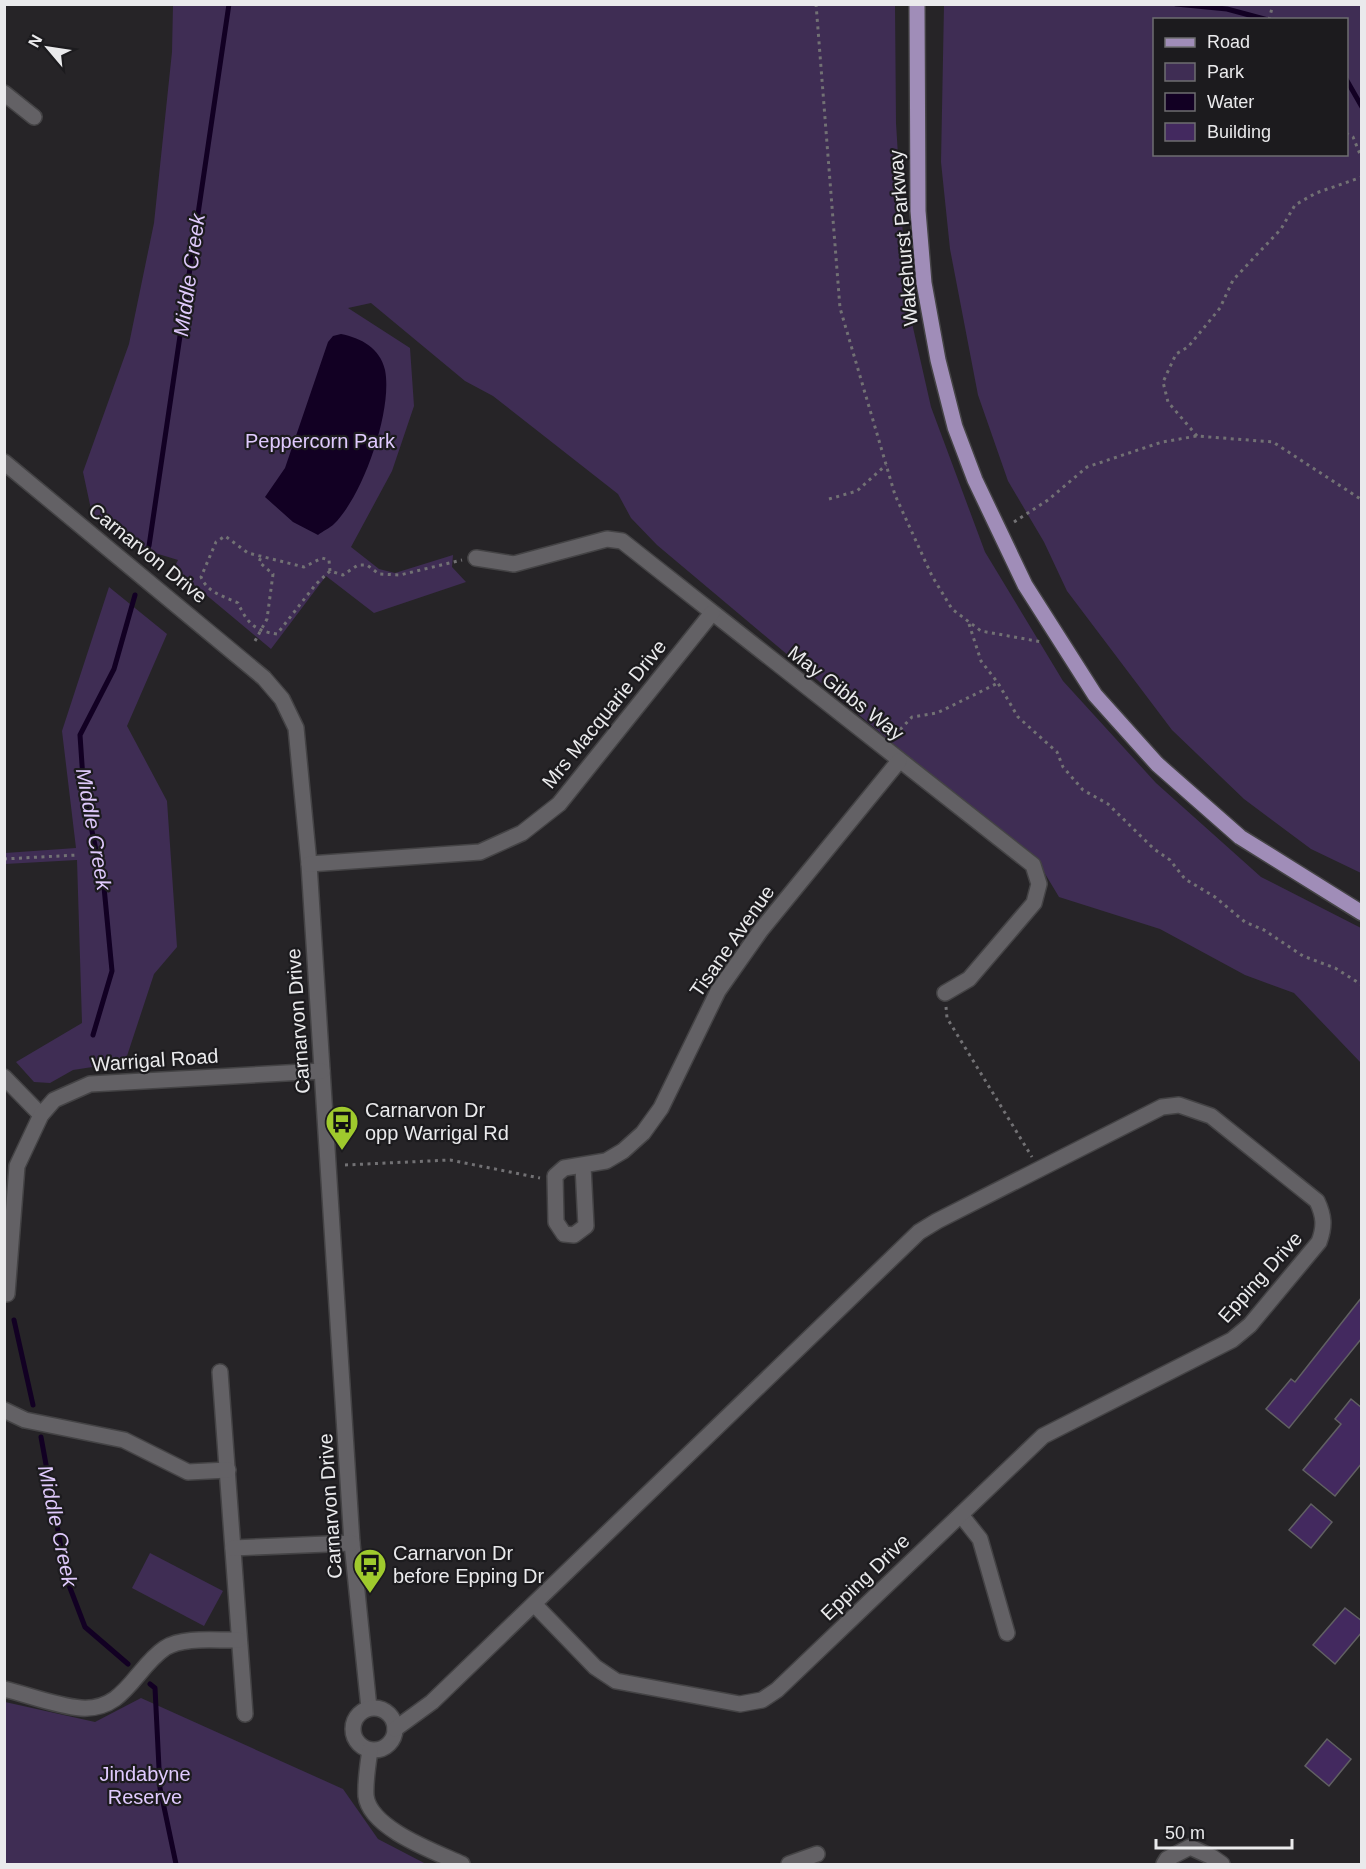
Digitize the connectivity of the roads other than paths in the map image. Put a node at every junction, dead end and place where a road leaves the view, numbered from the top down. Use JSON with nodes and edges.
{"nodes":[{"id":1,"x":917,"y":4,"type":"edge"},
{"id":2,"x":4,"y":93,"type":"edge"},
{"id":3,"x":34,"y":117,"type":"dead end"},
{"id":4,"x":4,"y":462,"type":"edge"},
{"id":5,"x":476,"y":558,"type":"road end"},
{"id":6,"x":712,"y":613,"type":"junction"},
{"id":7,"x":899,"y":761,"type":"junction"},
{"id":8,"x":309,"y":864,"type":"junction"},
{"id":9,"x":1362,"y":913,"type":"edge"},
{"id":10,"x":945,"y":993,"type":"road end"},
{"id":11,"x":322,"y":1071,"type":"junction"},
{"id":12,"x":4,"y":1077,"type":"edge"},
{"id":13,"x":41,"y":1115,"type":"junction"},
{"id":14,"x":583,"y":1166,"type":"junction"},
{"id":15,"x":8,"y":1294,"type":"dead end"},
{"id":16,"x":220,"y":1372,"type":"dead end"},
{"id":17,"x":4,"y":1410,"type":"edge"},
{"id":18,"x":228,"y":1470,"type":"junction"},
{"id":19,"x":961,"y":1515,"type":"junction"},
{"id":20,"x":352,"y":1543,"type":"junction"},
{"id":21,"x":233,"y":1548,"type":"junction"},
{"id":22,"x":534,"y":1604,"type":"junction"},
{"id":23,"x":1007,"y":1633,"type":"dead end"},
{"id":24,"x":239,"y":1640,"type":"junction"},
{"id":25,"x":4,"y":1689,"type":"edge"},
{"id":26,"x":369,"y":1708,"type":"junction"},
{"id":27,"x":245,"y":1713,"type":"dead end"},
{"id":28,"x":395,"y":1729,"type":"junction"},
{"id":29,"x":370,"y":1750,"type":"junction"},
{"id":30,"x":817,"y":1854,"type":"dead end"},
{"id":31,"x":462,"y":1864,"type":"edge"},
{"id":32,"x":789,"y":1864,"type":"edge"},
{"id":33,"x":1164,"y":1864,"type":"edge"},
{"id":34,"x":1222,"y":1864,"type":"edge"}],
"edges":[{"from":1,"to":9,"type":"main road","name":"Wakehurst Parkway"},
{"from":2,"to":3,"type":"street"},
{"from":4,"to":8,"type":"street","name":"Carnarvon Drive"},
{"from":5,"to":6,"type":"street","name":"May Gibbs Way"},
{"from":6,"to":7,"type":"street","name":"May Gibbs Way"},
{"from":6,"to":8,"type":"street","name":"Mrs Macquarie Drive"},
{"from":7,"to":10,"type":"street","name":"May Gibbs Way"},
{"from":7,"to":14,"type":"street","name":"Tisane Avenue"},
{"from":8,"to":11,"type":"street","name":"Carnarvon Drive"},
{"from":11,"to":13,"type":"street","name":"Warrigal Road"},
{"from":11,"to":20,"type":"street","name":"Carnarvon Drive"},
{"from":12,"to":13,"type":"street"},
{"from":13,"to":15,"type":"street","name":"Warrigal Road"},
{"from":14,"to":14,"type":"street","name":"Tisane Avenue"},
{"from":16,"to":18,"type":"street"},
{"from":17,"to":18,"type":"street"},
{"from":18,"to":21,"type":"street"},
{"from":19,"to":22,"type":"street","name":"Epping Drive"},
{"from":19,"to":22,"type":"street","name":"Epping Drive"},
{"from":19,"to":23,"type":"street"},
{"from":20,"to":21,"type":"street"},
{"from":20,"to":26,"type":"street","name":"Carnarvon Drive"},
{"from":21,"to":24,"type":"street"},
{"from":22,"to":28,"type":"street","name":"Epping Drive"},
{"from":24,"to":25,"type":"street"},
{"from":24,"to":27,"type":"street"},
{"from":26,"to":28,"type":"street"},
{"from":26,"to":29,"type":"street"},
{"from":28,"to":29,"type":"street"},
{"from":29,"to":31,"type":"street"},
{"from":30,"to":32,"type":"street"},
{"from":33,"to":34,"type":"street"}]}
